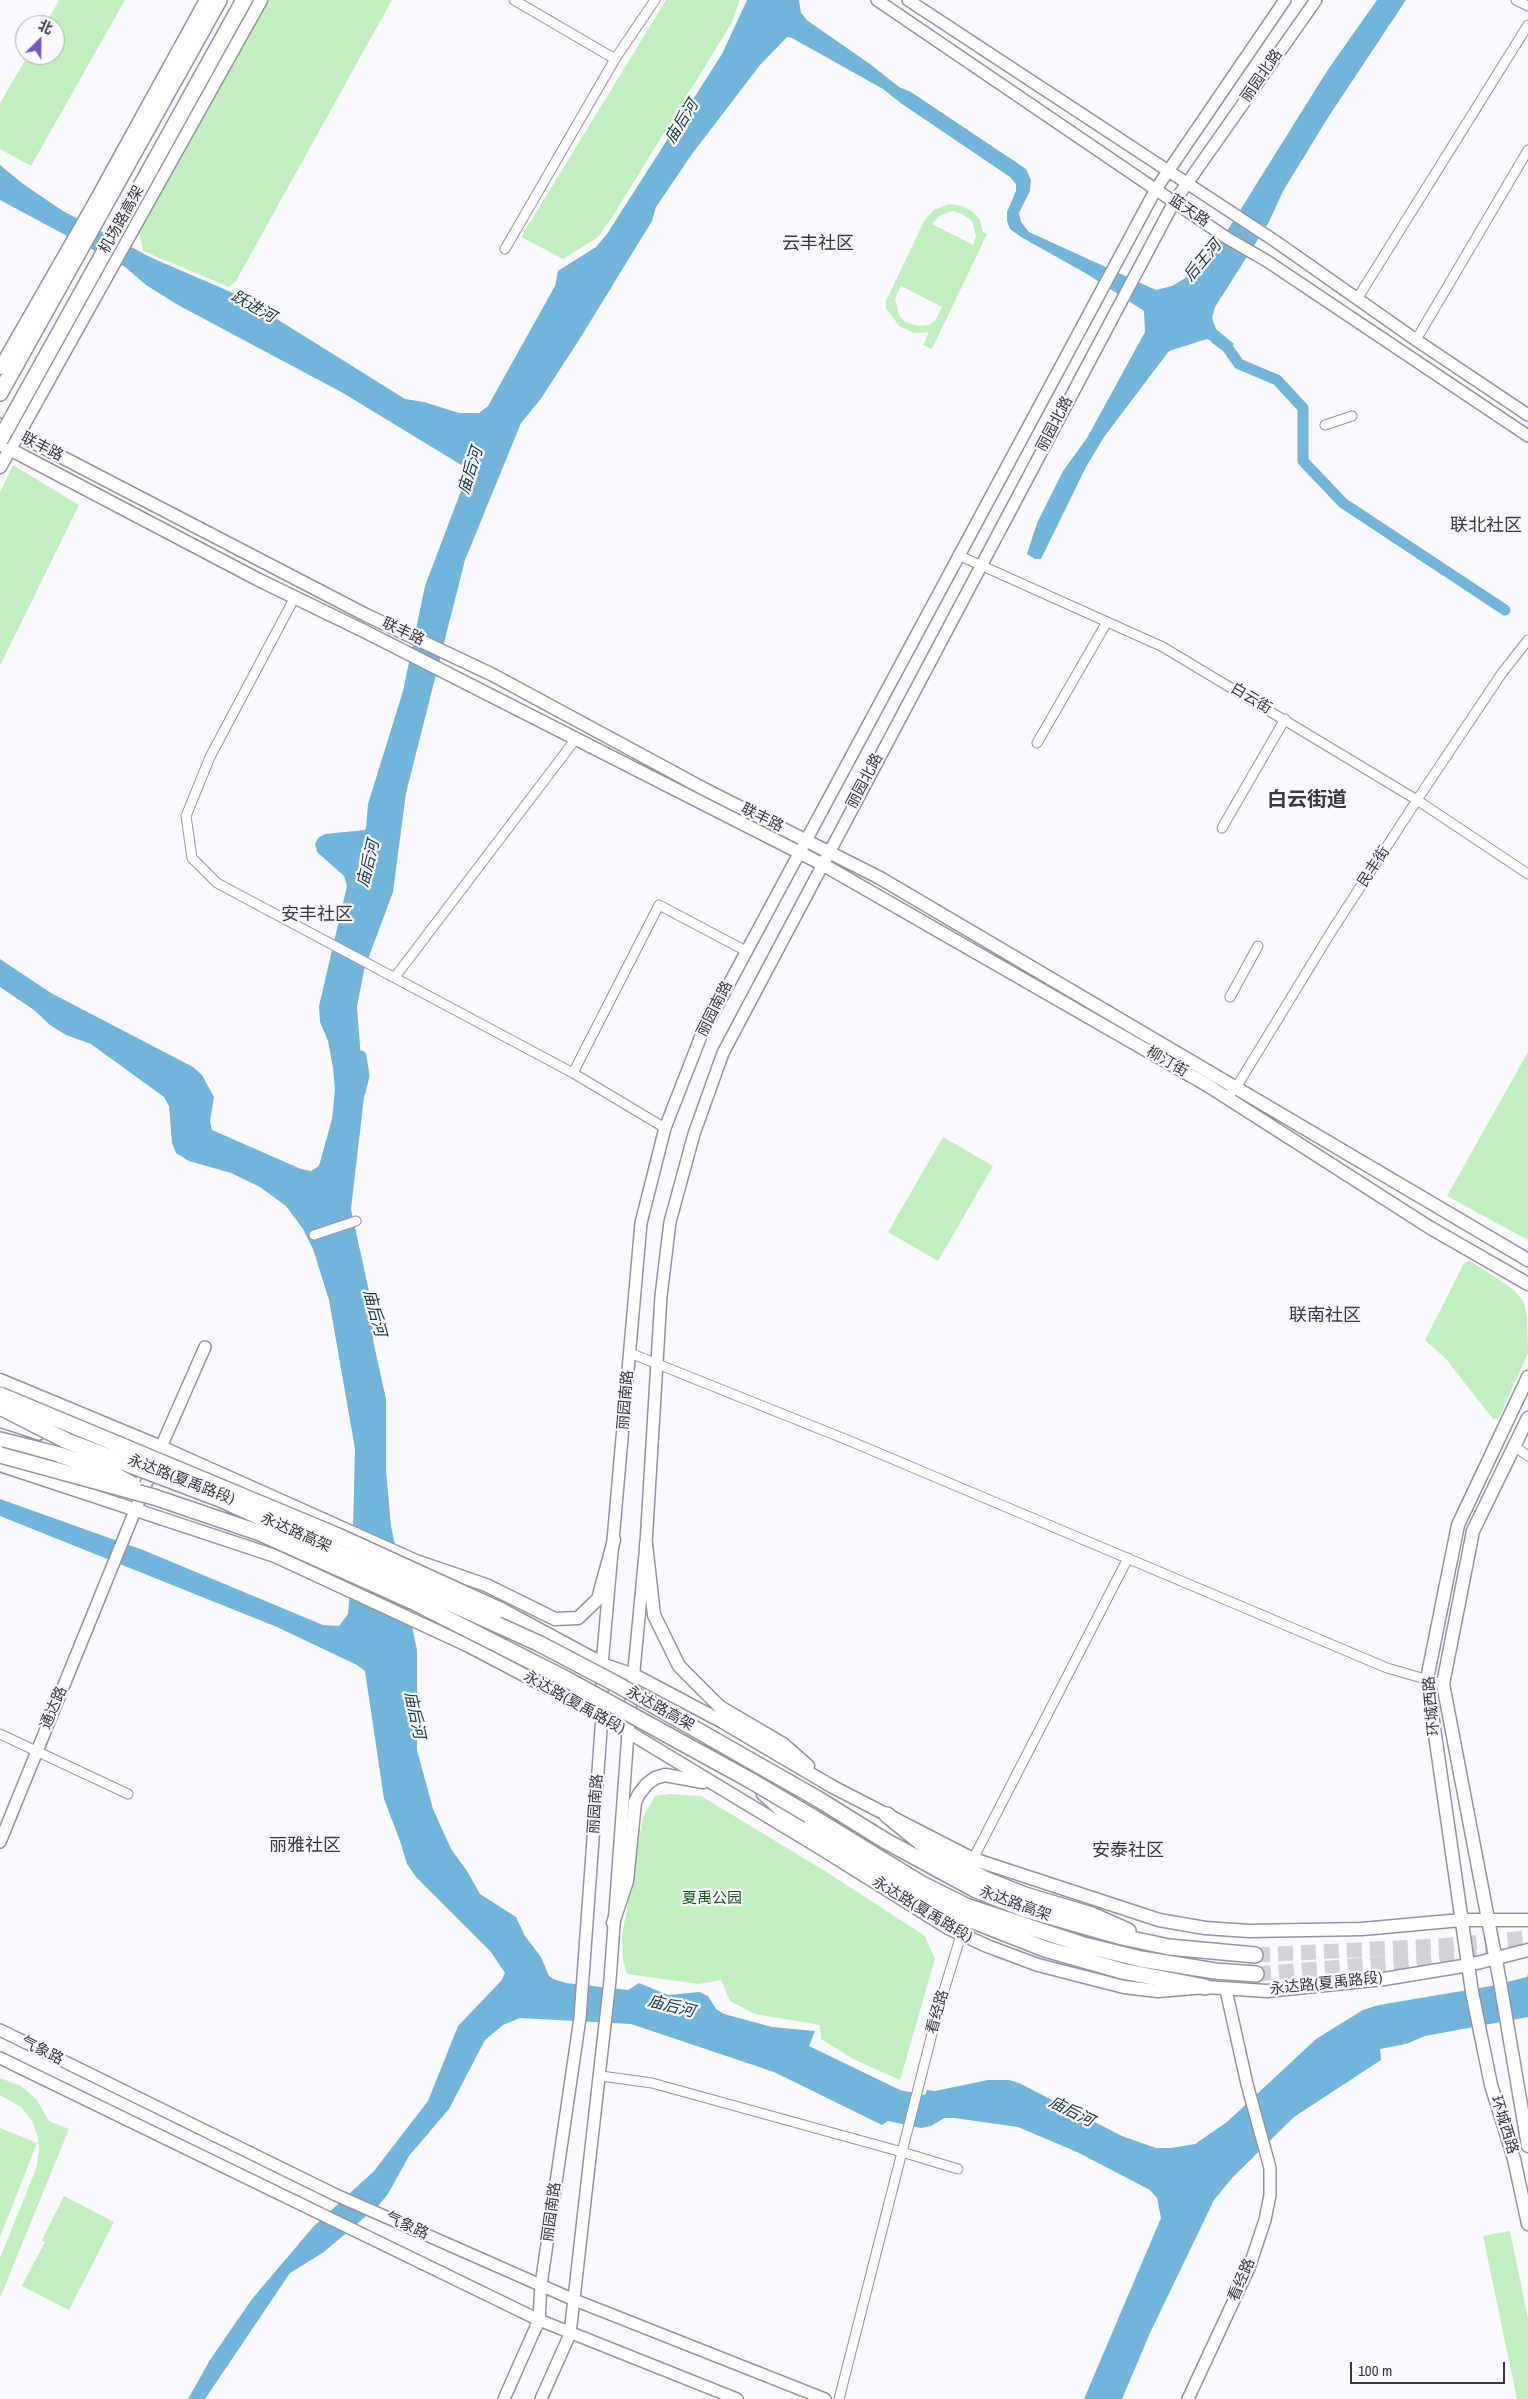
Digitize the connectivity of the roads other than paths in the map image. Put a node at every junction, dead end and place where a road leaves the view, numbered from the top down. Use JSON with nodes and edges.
{"nodes":[{"id":1,"x":206,"y":0,"type":"edge"},
{"id":2,"x":220,"y":0,"type":"edge"},
{"id":3,"x":244,"y":0,"type":"edge"},
{"id":4,"x":261,"y":0,"type":"edge"},
{"id":5,"x":514,"y":0,"type":"edge"},
{"id":6,"x":655,"y":0,"type":"edge"},
{"id":7,"x":877,"y":0,"type":"edge"},
{"id":8,"x":908,"y":0,"type":"edge"},
{"id":9,"x":1285,"y":0,"type":"edge"},
{"id":10,"x":1316,"y":0,"type":"edge"},
{"id":11,"x":1516,"y":0,"type":"edge"},
{"id":12,"x":1528,"y":6,"type":"edge"},
{"id":13,"x":1528,"y":25,"type":"edge"},
{"id":14,"x":615,"y":60,"type":"junction"},
{"id":15,"x":1528,"y":150,"type":"edge"},
{"id":16,"x":1168,"y":170,"type":"junction"},
{"id":17,"x":1187,"y":184,"type":"junction"},
{"id":18,"x":1156,"y":189,"type":"junction"},
{"id":19,"x":1174,"y":202,"type":"junction"},
{"id":20,"x":505,"y":249,"type":"dead end"},
{"id":21,"x":1357,"y":299,"type":"junction"},
{"id":22,"x":1416,"y":340,"type":"junction"},
{"id":23,"x":0,"y":368,"type":"edge"},
{"id":24,"x":0,"y":393,"type":"edge"},
{"id":25,"x":1528,"y":415,"type":"edge"},
{"id":26,"x":1352,"y":416,"type":"dead end"},
{"id":27,"x":0,"y":425,"type":"edge"},
{"id":28,"x":1325,"y":425,"type":"dead end"},
{"id":29,"x":17,"y":434,"type":"junction"},
{"id":30,"x":1528,"y":436,"type":"edge"},
{"id":31,"x":3,"y":444,"type":"edge"},
{"id":32,"x":0,"y":467,"type":"edge"},
{"id":33,"x":958,"y":554,"type":"junction"},
{"id":34,"x":980,"y":566,"type":"junction"},
{"id":35,"x":295,"y":597,"type":"junction"},
{"id":36,"x":1107,"y":622,"type":"junction"},
{"id":37,"x":1528,"y":640,"type":"edge"},
{"id":38,"x":1285,"y":719,"type":"junction"},
{"id":39,"x":575,"y":740,"type":"junction"},
{"id":40,"x":1037,"y":743,"type":"dead end"},
{"id":41,"x":1417,"y":800,"type":"junction"},
{"id":42,"x":1222,"y":828,"type":"dead end"},
{"id":43,"x":806,"y":839,"type":"junction"},
{"id":44,"x":829,"y":850,"type":"junction"},
{"id":45,"x":799,"y":853,"type":"junction"},
{"id":46,"x":822,"y":864,"type":"junction"},
{"id":47,"x":1528,"y":874,"type":"edge"},
{"id":48,"x":1258,"y":946,"type":"dead end"},
{"id":49,"x":746,"y":951,"type":"junction"},
{"id":50,"x":397,"y":978,"type":"junction"},
{"id":51,"x":1230,"y":997,"type":"dead end"},
{"id":52,"x":573,"y":1073,"type":"junction"},
{"id":53,"x":1237,"y":1086,"type":"junction"},
{"id":54,"x":1226,"y":1098,"type":"junction"},
{"id":55,"x":665,"y":1128,"type":"junction"},
{"id":56,"x":356,"y":1221,"type":"dead end"},
{"id":57,"x":314,"y":1235,"type":"dead end"},
{"id":58,"x":1528,"y":1260,"type":"edge"},
{"id":59,"x":1528,"y":1284,"type":"edge"},
{"id":60,"x":205,"y":1347,"type":"dead end"},
{"id":61,"x":630,"y":1354,"type":"junction"},
{"id":62,"x":658,"y":1363,"type":"junction"},
{"id":63,"x":1528,"y":1377,"type":"edge"},
{"id":64,"x":0,"y":1380,"type":"edge"},
{"id":65,"x":0,"y":1396,"type":"edge"},
{"id":66,"x":0,"y":1407,"type":"edge"},
{"id":67,"x":0,"y":1418,"type":"edge"},
{"id":68,"x":1528,"y":1418,"type":"edge"},
{"id":69,"x":0,"y":1440,"type":"edge"},
{"id":70,"x":67,"y":1441,"type":"junction"},
{"id":71,"x":1514,"y":1446,"type":"junction"},
{"id":72,"x":160,"y":1447,"type":"junction"},
{"id":73,"x":0,"y":1455,"type":"edge"},
{"id":74,"x":1528,"y":1456,"type":"edge"},
{"id":75,"x":0,"y":1465,"type":"edge"},
{"id":76,"x":153,"y":1468,"type":"junction"},
{"id":77,"x":154,"y":1497,"type":"junction"},
{"id":78,"x":136,"y":1509,"type":"junction"},
{"id":79,"x":614,"y":1540,"type":"junction"},
{"id":80,"x":646,"y":1544,"type":"junction"},
{"id":81,"x":1128,"y":1558,"type":"junction"},
{"id":82,"x":602,"y":1665,"type":"junction"},
{"id":83,"x":634,"y":1675,"type":"junction"},
{"id":84,"x":1427,"y":1679,"type":"junction"},
{"id":85,"x":1444,"y":1684,"type":"junction"},
{"id":86,"x":602,"y":1716,"type":"junction"},
{"id":87,"x":628,"y":1733,"type":"junction"},
{"id":88,"x":0,"y":1734,"type":"edge"},
{"id":89,"x":36,"y":1750,"type":"junction"},
{"id":90,"x":833,"y":1787,"type":"junction"},
{"id":91,"x":730,"y":1793,"type":"junction"},
{"id":92,"x":128,"y":1794,"type":"dead end"},
{"id":93,"x":887,"y":1815,"type":"junction"},
{"id":94,"x":806,"y":1821,"type":"junction"},
{"id":95,"x":0,"y":1842,"type":"edge"},
{"id":96,"x":973,"y":1858,"type":"junction"},
{"id":97,"x":1461,"y":1920,"type":"junction"},
{"id":98,"x":1486,"y":1920,"type":"junction"},
{"id":99,"x":1528,"y":1920,"type":"edge"},
{"id":100,"x":614,"y":1923,"type":"junction"},
{"id":101,"x":961,"y":1935,"type":"junction"},
{"id":102,"x":1169,"y":1947,"type":"junction"},
{"id":103,"x":1528,"y":1950,"type":"edge"},
{"id":104,"x":1255,"y":1954,"type":"tunnel mouth"},
{"id":105,"x":1494,"y":1959,"type":"junction"},
{"id":106,"x":1469,"y":1965,"type":"junction"},
{"id":107,"x":1256,"y":1974,"type":"tunnel mouth"},
{"id":108,"x":1205,"y":1987,"type":"junction"},
{"id":109,"x":1226,"y":1990,"type":"junction"},
{"id":110,"x":0,"y":2030,"type":"edge"},
{"id":111,"x":0,"y":2058,"type":"edge"},
{"id":112,"x":601,"y":2076,"type":"junction"},
{"id":113,"x":1528,"y":2146,"type":"edge"},
{"id":114,"x":902,"y":2152,"type":"junction"},
{"id":115,"x":958,"y":2169,"type":"dead end"},
{"id":116,"x":1528,"y":2224,"type":"edge"},
{"id":117,"x":541,"y":2285,"type":"junction"},
{"id":118,"x":572,"y":2299,"type":"junction"},
{"id":119,"x":540,"y":2320,"type":"junction"},
{"id":120,"x":570,"y":2334,"type":"junction"},
{"id":121,"x":504,"y":2399,"type":"edge"},
{"id":122,"x":541,"y":2399,"type":"edge"},
{"id":123,"x":737,"y":2399,"type":"edge"},
{"id":124,"x":825,"y":2399,"type":"edge"},
{"id":125,"x":839,"y":2399,"type":"edge"},
{"id":126,"x":1188,"y":2399,"type":"edge"}],
"edges":[{"from":1,"to":23,"type":"main road"},
{"from":2,"to":24,"type":"highway","name":"机场路高架"},
{"from":3,"to":31,"type":"highway","name":"机场路高架","bridge":true},
{"from":4,"to":29,"type":"main road"},
{"from":5,"to":14,"type":"street"},
{"from":6,"to":14,"type":"street"},
{"from":7,"to":18,"type":"main road","name":"蓝天路"},
{"from":8,"to":16,"type":"main road","name":"蓝天路"},
{"from":9,"to":16,"type":"main road","name":"丽园北路"},
{"from":10,"to":17,"type":"main road","name":"丽园北路"},
{"from":11,"to":12,"type":"street"},
{"from":13,"to":21,"type":"street"},
{"from":14,"to":20,"type":"street"},
{"from":15,"to":22,"type":"street"},
{"from":16,"to":17,"type":"main road","name":"蓝天路"},
{"from":16,"to":18,"type":"main road","name":"丽园北路"},
{"from":17,"to":19,"type":"main road","name":"丽园北路"},
{"from":17,"to":21,"type":"main road","name":"蓝天路"},
{"from":18,"to":19,"type":"main road","name":"蓝天路"},
{"from":18,"to":33,"type":"main road","name":"丽园北路"},
{"from":19,"to":30,"type":"main road","name":"蓝天路"},
{"from":19,"to":34,"type":"main road","name":"丽园北路"},
{"from":21,"to":22,"type":"main road","name":"蓝天路"},
{"from":22,"to":25,"type":"main road","name":"蓝天路"},
{"from":26,"to":28,"type":"street"},
{"from":27,"to":29,"type":"main road","name":"联丰路"},
{"from":29,"to":31,"type":"main road"},
{"from":29,"to":43,"type":"main road","name":"联丰路"},
{"from":31,"to":32,"type":"main road"},
{"from":31,"to":35,"type":"main road","name":"联丰路"},
{"from":33,"to":34,"type":"street","name":"白云街"},
{"from":33,"to":43,"type":"main road","name":"丽园北路"},
{"from":34,"to":36,"type":"street","name":"白云街"},
{"from":34,"to":44,"type":"main road","name":"丽园北路"},
{"from":35,"to":39,"type":"main road","name":"联丰路"},
{"from":35,"to":50,"type":"street"},
{"from":36,"to":38,"type":"street","name":"白云街"},
{"from":36,"to":40,"type":"street"},
{"from":37,"to":41,"type":"street","name":"民丰街"},
{"from":38,"to":41,"type":"street","name":"白云街"},
{"from":38,"to":42,"type":"street"},
{"from":39,"to":45,"type":"main road","name":"联丰路"},
{"from":39,"to":50,"type":"street"},
{"from":41,"to":47,"type":"street","name":"白云街"},
{"from":41,"to":53,"type":"street","name":"民丰街"},
{"from":43,"to":44,"type":"main road","name":"柳汀街"},
{"from":43,"to":45,"type":"main road","name":"丽园北路"},
{"from":44,"to":46,"type":"main road","name":"丽园北路"},
{"from":44,"to":53,"type":"main road","name":"柳汀街"},
{"from":45,"to":46,"type":"main road","name":"柳汀街"},
{"from":45,"to":49,"type":"main road","name":"丽园南路"},
{"from":46,"to":54,"type":"main road","name":"柳汀街"},
{"from":46,"to":62,"type":"main road","name":"丽园南路"},
{"from":48,"to":51,"type":"street"},
{"from":49,"to":52,"type":"street"},
{"from":49,"to":55,"type":"main road","name":"丽园南路"},
{"from":50,"to":52,"type":"street"},
{"from":52,"to":55,"type":"street"},
{"from":53,"to":54,"type":"street","name":"民丰街"},
{"from":53,"to":58,"type":"main road","name":"柳汀街"},
{"from":54,"to":59,"type":"main road","name":"柳汀街"},
{"from":55,"to":61,"type":"main road","name":"丽园南路"},
{"from":56,"to":57,"type":"street"},
{"from":60,"to":72,"type":"main road","name":"通达路"},
{"from":61,"to":62,"type":"street"},
{"from":61,"to":79,"type":"main road","name":"丽园南路"},
{"from":62,"to":80,"type":"main road","name":"丽园南路"},
{"from":62,"to":81,"type":"street"},
{"from":63,"to":84,"type":"main road","name":"环城西路"},
{"from":64,"to":72,"type":"main road"},
{"from":65,"to":82,"type":"highway","bridge":true},
{"from":66,"to":70,"type":"highway","bridge":true},
{"from":67,"to":70,"type":"highway","bridge":true},
{"from":67,"to":76,"type":"main road","name":"永达路(夏禹路段)"},
{"from":68,"to":71,"type":"main road","name":"环城西路"},
{"from":69,"to":77,"type":"highway","bridge":true},
{"from":70,"to":102,"type":"highway","name":"永达路高架","bridge":true},
{"from":71,"to":74,"type":"street"},
{"from":71,"to":85,"type":"main road","name":"环城西路"},
{"from":72,"to":76,"type":"main road","name":"通达路"},
{"from":72,"to":79,"type":"main road"},
{"from":73,"to":77,"type":"highway","bridge":true},
{"from":75,"to":78,"type":"main road"},
{"from":76,"to":78,"type":"main road","name":"通达路"},
{"from":76,"to":82,"type":"main road","name":"永达路(夏禹路段)"},
{"from":77,"to":94,"type":"highway","name":"永达路高架","bridge":true},
{"from":78,"to":86,"type":"main road","name":"永达路(夏禹路段)"},
{"from":78,"to":89,"type":"main road","name":"通达路"},
{"from":79,"to":82,"type":"main road","name":"丽园南路"},
{"from":80,"to":83,"type":"main road","name":"丽园南路"},
{"from":80,"to":90,"type":"main road"},
{"from":81,"to":84,"type":"street"},
{"from":81,"to":96,"type":"street"},
{"from":82,"to":83,"type":"main road"},
{"from":82,"to":86,"type":"main road","name":"丽园南路"},
{"from":83,"to":87,"type":"main road","name":"丽园南路"},
{"from":83,"to":90,"type":"main road"},
{"from":84,"to":85,"type":"street"},
{"from":84,"to":97,"type":"main road","name":"环城西路"},
{"from":85,"to":98,"type":"main road","name":"环城西路"},
{"from":86,"to":87,"type":"main road","name":"永达路(夏禹路段)"},
{"from":86,"to":117,"type":"main road","name":"丽园南路"},
{"from":87,"to":91,"type":"main road","name":"永达路(夏禹路段)"},
{"from":87,"to":100,"type":"main road","name":"丽园南路"},
{"from":88,"to":89,"type":"street"},
{"from":89,"to":92,"type":"street"},
{"from":89,"to":95,"type":"main road","name":"通达路"},
{"from":90,"to":93,"type":"main road"},
{"from":91,"to":100,"type":"main road"},
{"from":91,"to":101,"type":"main road","name":"永达路(夏禹路段)"},
{"from":93,"to":96,"type":"main road"},
{"from":93,"to":102,"type":"highway"},
{"from":94,"to":107,"type":"highway","name":"永达路高架"},
{"from":94,"to":108,"type":"highway"},
{"from":96,"to":97,"type":"main road"},
{"from":97,"to":98,"type":"main road"},
{"from":97,"to":106,"type":"main road","name":"环城西路"},
{"from":98,"to":99,"type":"main road"},
{"from":98,"to":105,"type":"main road","name":"环城西路"},
{"from":100,"to":112,"type":"main road","name":"丽园南路"},
{"from":101,"to":108,"type":"main road","name":"永达路(夏禹路段)"},
{"from":101,"to":114,"type":"street","name":"看经路"},
{"from":102,"to":104,"type":"highway","name":"永达路高架"},
{"from":103,"to":105,"type":"main road","name":"永达路(夏禹路段)"},
{"from":105,"to":106,"type":"main road","name":"永达路(夏禹路段)"},
{"from":105,"to":113,"type":"main road","name":"环城西路"},
{"from":106,"to":109,"type":"main road","name":"永达路(夏禹路段)"},
{"from":106,"to":116,"type":"main road","name":"环城西路"},
{"from":108,"to":109,"type":"main road","name":"永达路(夏禹路段)"},
{"from":109,"to":126,"type":"main road","name":"看经路"},
{"from":110,"to":117,"type":"main road","name":"气象路"},
{"from":111,"to":119,"type":"main road","name":"气象路"},
{"from":112,"to":114,"type":"street"},
{"from":112,"to":118,"type":"main road","name":"丽园南路"},
{"from":114,"to":115,"type":"street"},
{"from":114,"to":125,"type":"street","name":"看经路"},
{"from":117,"to":118,"type":"main road","name":"气象路"},
{"from":117,"to":119,"type":"main road","name":"丽园南路"},
{"from":118,"to":120,"type":"main road","name":"丽园南路"},
{"from":118,"to":124,"type":"main road","name":"气象路"},
{"from":119,"to":120,"type":"main road","name":"气象路"},
{"from":119,"to":121,"type":"main road","name":"丽园南路"},
{"from":120,"to":122,"type":"main road","name":"丽园南路"},
{"from":120,"to":123,"type":"main road","name":"气象路"}]}
